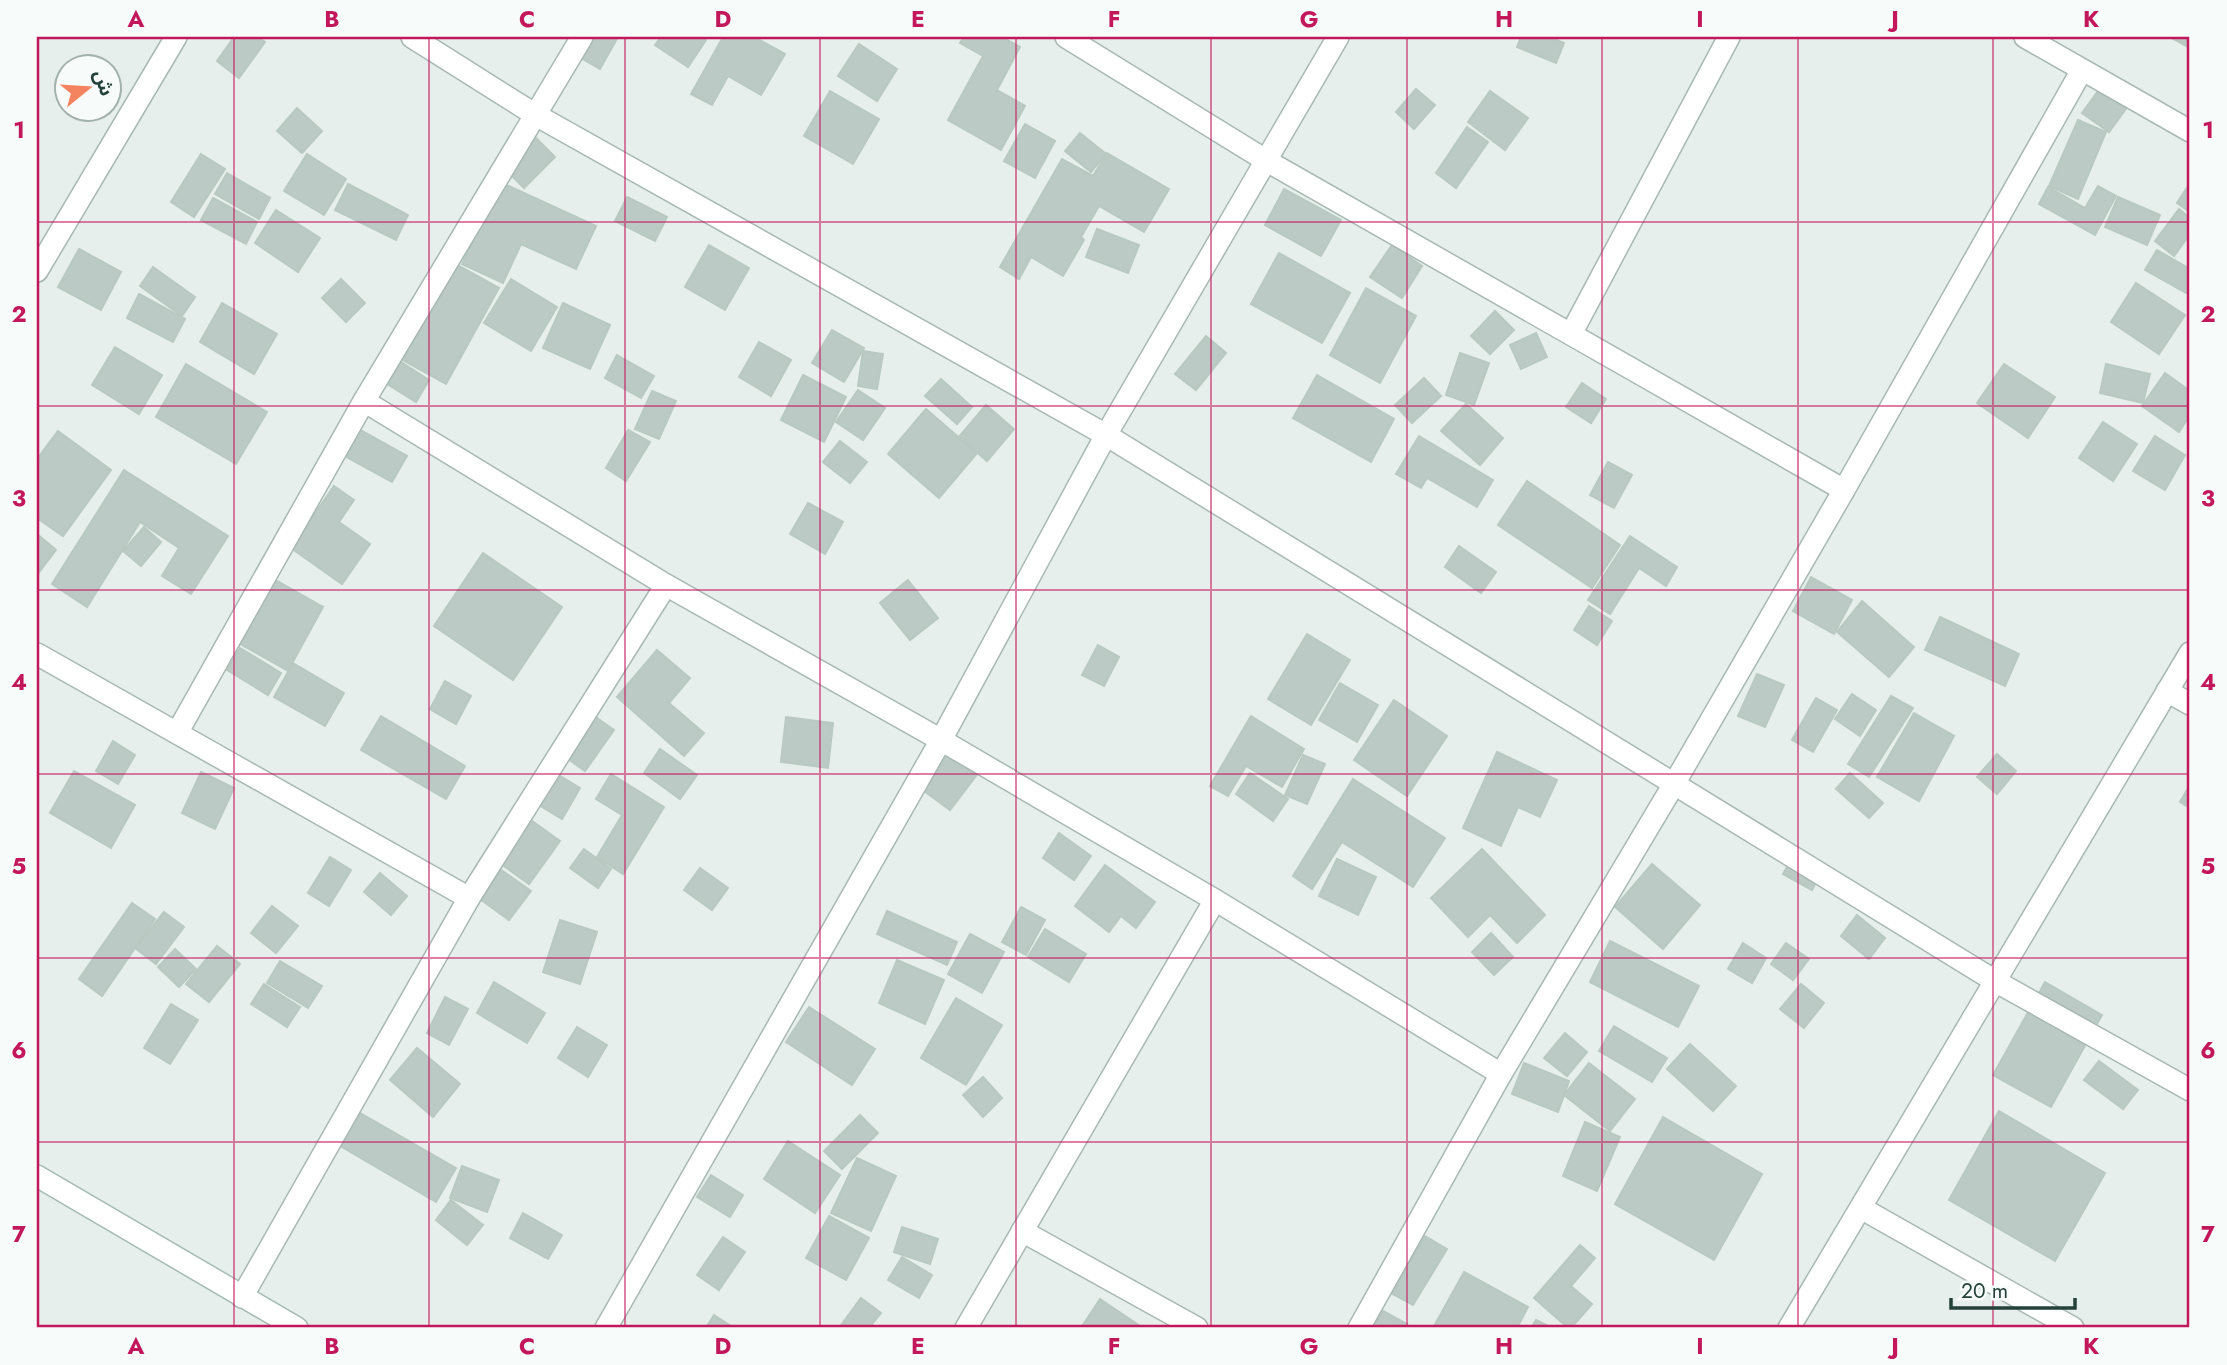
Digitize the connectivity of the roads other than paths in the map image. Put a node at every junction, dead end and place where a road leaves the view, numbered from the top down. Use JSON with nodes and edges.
{"nodes":[{"id":1,"x":176,"y":37,"type":"edge"},
{"id":2,"x":412,"y":37,"type":"edge"},
{"id":3,"x":582,"y":37,"type":"edge"},
{"id":4,"x":1066,"y":37,"type":"edge"},
{"id":5,"x":1338,"y":37,"type":"edge"},
{"id":6,"x":1729,"y":37,"type":"edge"},
{"id":7,"x":2025,"y":37,"type":"edge"},
{"id":8,"x":2082,"y":70,"type":"junction"},
{"id":9,"x":534,"y":114,"type":"junction"},
{"id":10,"x":2190,"y":131,"type":"edge"},
{"id":11,"x":1267,"y":161,"type":"junction"},
{"id":12,"x":40,"y":257,"type":"edge"},
{"id":13,"x":1572,"y":334,"type":"junction"},
{"id":14,"x":365,"y":401,"type":"junction"},
{"id":15,"x":1106,"y":435,"type":"junction"},
{"id":16,"x":1844,"y":490,"type":"junction"},
{"id":17,"x":666,"y":585,"type":"junction"},
{"id":18,"x":2190,"y":653,"type":"edge"},
{"id":19,"x":37,"y":654,"type":"edge"},
{"id":20,"x":2167,"y":691,"type":"junction"},
{"id":21,"x":2190,"y":704,"type":"edge"},
{"id":22,"x":177,"y":733,"type":"junction"},
{"id":23,"x":941,"y":740,"type":"junction"},
{"id":24,"x":1674,"y":784,"type":"junction"},
{"id":25,"x":469,"y":898,"type":"junction"},
{"id":26,"x":1215,"y":900,"type":"junction"},
{"id":27,"x":1995,"y":981,"type":"junction"},
{"id":28,"x":1501,"y":1074,"type":"junction"},
{"id":29,"x":2190,"y":1090,"type":"edge"},
{"id":30,"x":37,"y":1176,"type":"edge"},
{"id":31,"x":1861,"y":1208,"type":"junction"},
{"id":32,"x":1022,"y":1231,"type":"junction"},
{"id":33,"x":242,"y":1297,"type":"junction"},
{"id":34,"x":296,"y":1328,"type":"edge"},
{"id":35,"x":606,"y":1328,"type":"edge"},
{"id":36,"x":966,"y":1328,"type":"edge"},
{"id":37,"x":1197,"y":1328,"type":"edge"},
{"id":38,"x":1359,"y":1328,"type":"edge"},
{"id":39,"x":1789,"y":1328,"type":"edge"},
{"id":40,"x":2073,"y":1328,"type":"edge"}],
"edges":[{"from":1,"to":12,"type":"street"},
{"from":2,"to":9,"type":"street"},
{"from":3,"to":9,"type":"street"},
{"from":4,"to":11,"type":"street"},
{"from":5,"to":11,"type":"street"},
{"from":6,"to":13,"type":"street"},
{"from":7,"to":8,"type":"street"},
{"from":8,"to":10,"type":"street"},
{"from":8,"to":16,"type":"street"},
{"from":9,"to":14,"type":"street"},
{"from":9,"to":15,"type":"street"},
{"from":11,"to":13,"type":"street"},
{"from":11,"to":15,"type":"street"},
{"from":13,"to":16,"type":"street"},
{"from":14,"to":17,"type":"street"},
{"from":14,"to":22,"type":"street"},
{"from":15,"to":23,"type":"street"},
{"from":15,"to":24,"type":"street"},
{"from":16,"to":24,"type":"street"},
{"from":17,"to":23,"type":"street"},
{"from":17,"to":25,"type":"street"},
{"from":18,"to":20,"type":"street"},
{"from":19,"to":22,"type":"street"},
{"from":20,"to":21,"type":"street"},
{"from":20,"to":27,"type":"street"},
{"from":22,"to":25,"type":"street"},
{"from":23,"to":26,"type":"street"},
{"from":23,"to":35,"type":"street"},
{"from":24,"to":27,"type":"street"},
{"from":24,"to":28,"type":"street"},
{"from":25,"to":33,"type":"street"},
{"from":26,"to":28,"type":"street"},
{"from":26,"to":32,"type":"street"},
{"from":27,"to":29,"type":"street"},
{"from":27,"to":31,"type":"street"},
{"from":28,"to":38,"type":"street"},
{"from":30,"to":33,"type":"street"},
{"from":31,"to":39,"type":"street"},
{"from":31,"to":40,"type":"street"},
{"from":32,"to":36,"type":"street"},
{"from":32,"to":37,"type":"street"},
{"from":33,"to":34,"type":"street"}]}
